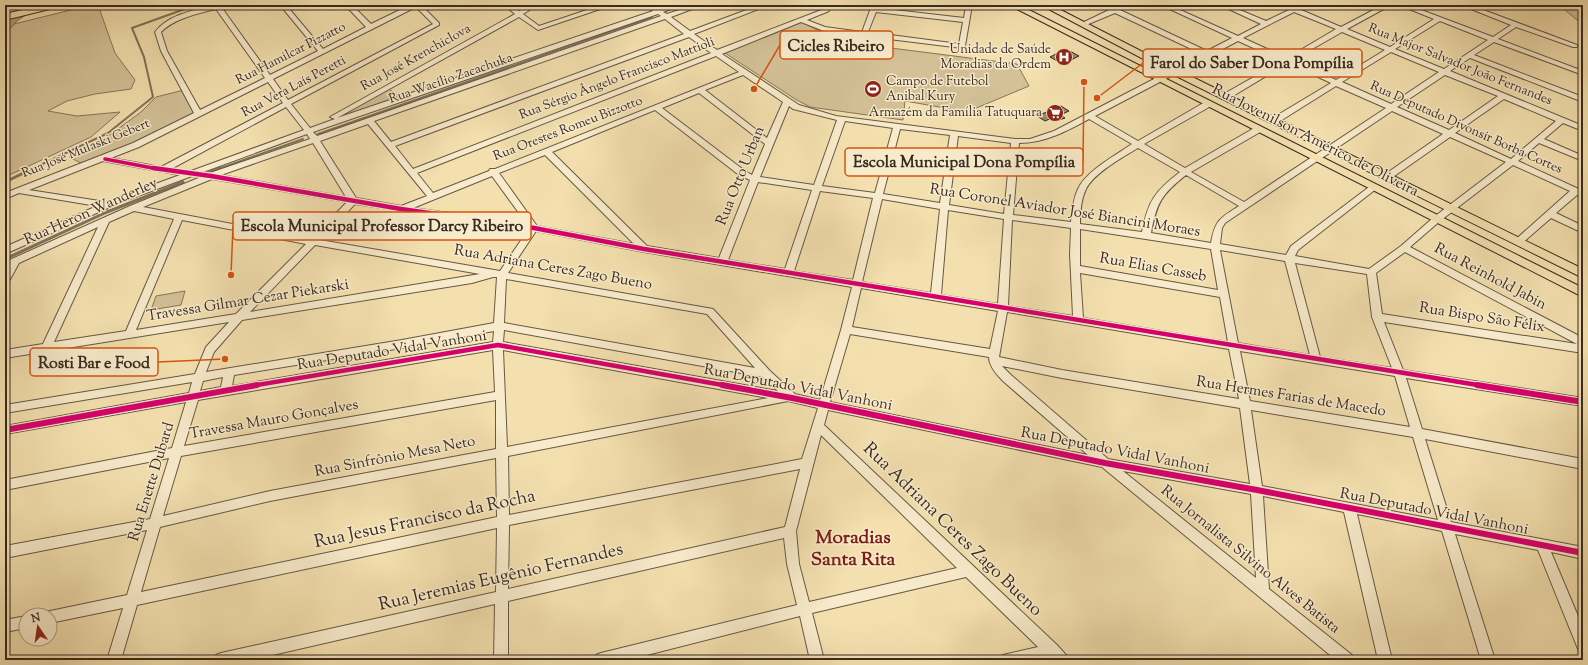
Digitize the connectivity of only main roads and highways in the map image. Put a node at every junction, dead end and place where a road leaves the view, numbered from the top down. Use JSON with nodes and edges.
{"nodes":[{"id":1,"x":38,"y":5,"type":"edge"},
{"id":2,"x":1013,"y":5,"type":"edge"},
{"id":3,"x":1045,"y":5,"type":"edge"},
{"id":4,"x":52,"y":6,"type":"edge"},
{"id":5,"x":5,"y":13,"type":"edge"},
{"id":6,"x":5,"y":17,"type":"edge"},
{"id":7,"x":1133,"y":50,"type":"junction"},
{"id":8,"x":1115,"y":56,"type":"junction"},
{"id":9,"x":1583,"y":274,"type":"edge"},
{"id":10,"x":1583,"y":293,"type":"edge"}],
"edges":[{"from":1,"to":5,"type":"highway"},
{"from":2,"to":8,"type":"main road","name":"Rua Jovenilson Américo de Oliveira"},
{"from":3,"to":7,"type":"main road","name":"Rua Jovenilson Américo de Oliveira"},
{"from":4,"to":6,"type":"highway"},
{"from":7,"to":8,"type":"main road"},
{"from":7,"to":9,"type":"main road","name":"Rua Jovenilson Américo de Oliveira"},
{"from":8,"to":10,"type":"main road","name":"Rua Jovenilson Américo de Oliveira"}]}
